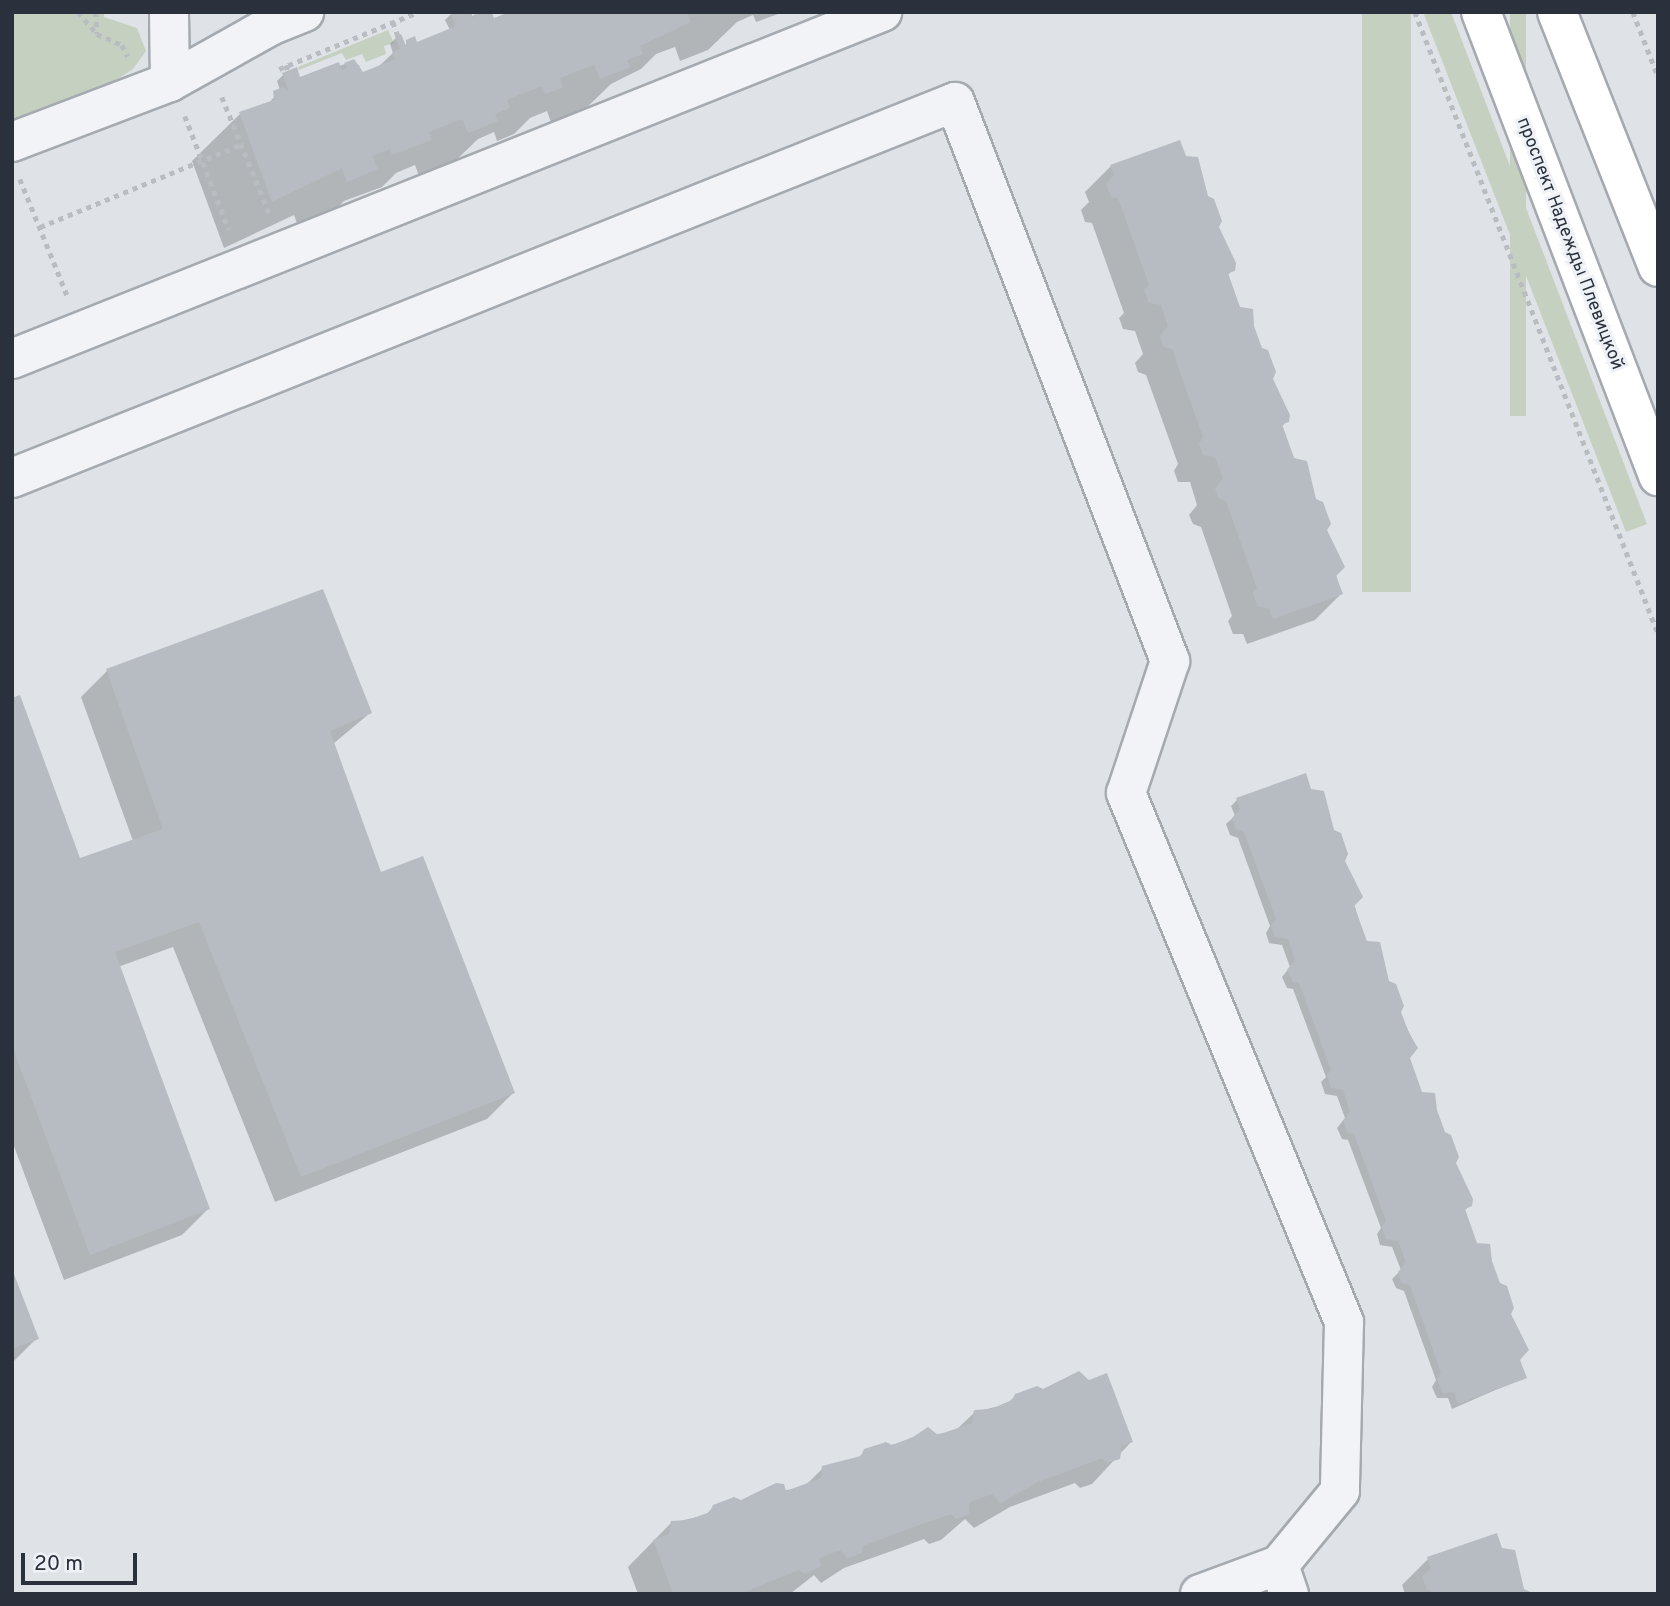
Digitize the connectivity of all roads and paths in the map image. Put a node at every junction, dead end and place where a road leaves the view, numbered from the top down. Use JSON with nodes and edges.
{"nodes":[{"id":1,"x":78,"y":12,"type":"edge"},
{"id":2,"x":169,"y":12,"type":"edge"},
{"id":3,"x":304,"y":12,"type":"edge"},
{"id":4,"x":418,"y":12,"type":"edge"},
{"id":5,"x":460,"y":12,"type":"edge"},
{"id":6,"x":882,"y":12,"type":"edge"},
{"id":7,"x":1415,"y":12,"type":"edge"},
{"id":8,"x":1481,"y":12,"type":"edge"},
{"id":9,"x":1557,"y":12,"type":"edge"},
{"id":10,"x":1633,"y":12,"type":"edge"},
{"id":11,"x":393,"y":22,"type":"junction"},
{"id":12,"x":464,"y":23,"type":"dead end"},
{"id":13,"x":97,"y":34,"type":"dead end"},
{"id":14,"x":398,"y":36,"type":"dead end"},
{"id":15,"x":288,"y":69,"type":"dead end"},
{"id":16,"x":275,"y":71,"type":"dead end"},
{"id":17,"x":1658,"y":76,"type":"edge"},
{"id":18,"x":292,"y":80,"type":"dead end"},
{"id":19,"x":231,"y":88,"type":"dead end"},
{"id":20,"x":176,"y":95,"type":"junction"},
{"id":21,"x":12,"y":142,"type":"edge"},
{"id":22,"x":240,"y":145,"type":"junction"},
{"id":23,"x":203,"y":160,"type":"junction"},
{"id":24,"x":12,"y":177,"type":"edge"},
{"id":25,"x":273,"y":221,"type":"dead end"},
{"id":26,"x":40,"y":227,"type":"junction"},
{"id":27,"x":219,"y":234,"type":"dead end"},
{"id":28,"x":1658,"y":267,"type":"edge"},
{"id":29,"x":79,"y":296,"type":"dead end"},
{"id":30,"x":70,"y":302,"type":"junction"},
{"id":31,"x":58,"y":307,"type":"dead end"},
{"id":32,"x":12,"y":359,"type":"edge"},
{"id":33,"x":1658,"y":476,"type":"edge"},
{"id":34,"x":12,"y":478,"type":"edge"},
{"id":35,"x":1658,"y":633,"type":"edge"},
{"id":36,"x":1284,"y":1579,"type":"edge"},
{"id":37,"x":1200,"y":1594,"type":"edge"}],
"edges":[{"from":1,"to":13,"type":"path"},
{"from":2,"to":20,"type":"lane"},
{"from":3,"to":20,"type":"lane"},
{"from":4,"to":11,"type":"path"},
{"from":5,"to":12,"type":"path"},
{"from":6,"to":32,"type":"lane"},
{"from":7,"to":35,"type":"path"},
{"from":8,"to":33,"type":"main road","name":"проспект Надежды Плевицкой"},
{"from":9,"to":28,"type":"main road"},
{"from":10,"to":17,"type":"path"},
{"from":11,"to":14,"type":"path"},
{"from":11,"to":16,"type":"path"},
{"from":15,"to":18,"type":"path"},
{"from":19,"to":22,"type":"path"},
{"from":20,"to":21,"type":"lane"},
{"from":20,"to":23,"type":"path"},
{"from":22,"to":23,"type":"path"},
{"from":22,"to":25,"type":"path"},
{"from":23,"to":26,"type":"path"},
{"from":23,"to":27,"type":"path"},
{"from":24,"to":26,"type":"path"},
{"from":26,"to":30,"type":"path"},
{"from":29,"to":30,"type":"path"},
{"from":30,"to":31,"type":"path"},
{"from":34,"to":36,"type":"lane"},
{"from":36,"to":37,"type":"lane"}]}
